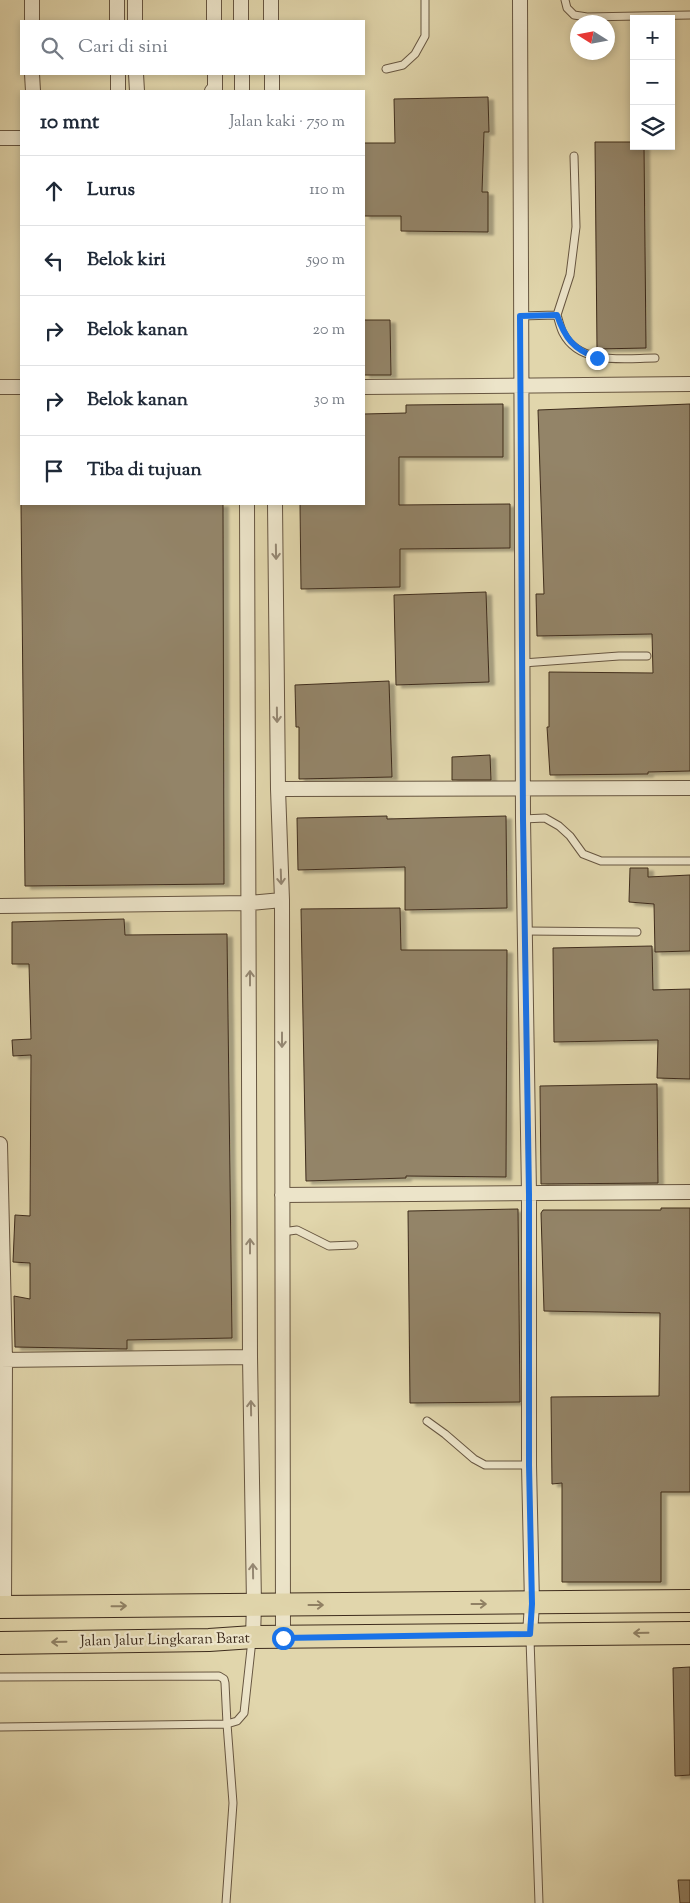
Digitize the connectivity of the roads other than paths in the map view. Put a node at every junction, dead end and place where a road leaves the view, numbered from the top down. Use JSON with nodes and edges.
{"nodes":[{"id":1,"x":32,"y":0,"type":"edge"},
{"id":2,"x":117,"y":0,"type":"edge"},
{"id":3,"x":135,"y":0,"type":"edge"},
{"id":4,"x":214,"y":0,"type":"edge"},
{"id":5,"x":241,"y":0,"type":"edge"},
{"id":6,"x":271,"y":0,"type":"edge"},
{"id":7,"x":425,"y":0,"type":"edge"},
{"id":8,"x":520,"y":0,"type":"edge"},
{"id":9,"x":566,"y":0,"type":"edge"},
{"id":10,"x":690,"y":15,"type":"edge"},
{"id":11,"x":32,"y":20,"type":"edge"},
{"id":12,"x":117,"y":20,"type":"edge"},
{"id":13,"x":136,"y":20,"type":"edge"},
{"id":14,"x":214,"y":20,"type":"edge"},
{"id":15,"x":241,"y":20,"type":"edge"},
{"id":16,"x":271,"y":20,"type":"edge"},
{"id":17,"x":386,"y":69,"type":"dead end"},
{"id":18,"x":32,"y":75,"type":"edge"},
{"id":19,"x":118,"y":75,"type":"edge"},
{"id":20,"x":136,"y":75,"type":"edge"},
{"id":21,"x":215,"y":75,"type":"edge"},
{"id":22,"x":242,"y":75,"type":"edge"},
{"id":23,"x":272,"y":75,"type":"edge"},
{"id":24,"x":33,"y":90,"type":"edge"},
{"id":25,"x":118,"y":90,"type":"edge"},
{"id":26,"x":137,"y":90,"type":"edge"},
{"id":27,"x":215,"y":90,"type":"edge"},
{"id":28,"x":242,"y":90,"type":"edge"},
{"id":29,"x":272,"y":90,"type":"edge"},
{"id":30,"x":0,"y":138,"type":"edge"},
{"id":31,"x":20,"y":138,"type":"edge"},
{"id":32,"x":574,"y":156,"type":"dead end"},
{"id":33,"x":557,"y":315,"type":"junction"},
{"id":34,"x":520,"y":316,"type":"junction"},
{"id":35,"x":655,"y":358,"type":"dead end"},
{"id":36,"x":690,"y":384,"type":"edge"},
{"id":37,"x":520,"y":386,"type":"junction"},
{"id":38,"x":0,"y":387,"type":"edge"},
{"id":39,"x":20,"y":387,"type":"edge"},
{"id":40,"x":365,"y":387,"type":"edge"},
{"id":41,"x":247,"y":505,"type":"edge"},
{"id":42,"x":275,"y":505,"type":"edge"},
{"id":43,"x":647,"y":656,"type":"dead end"},
{"id":44,"x":523,"y":663,"type":"junction"},
{"id":45,"x":690,"y":788,"type":"edge"},
{"id":46,"x":278,"y":789,"type":"junction"},
{"id":47,"x":523,"y":789,"type":"junction"},
{"id":48,"x":523,"y":819,"type":"junction"},
{"id":49,"x":690,"y":861,"type":"edge"},
{"id":50,"x":282,"y":900,"type":"junction"},
{"id":51,"x":250,"y":903,"type":"junction"},
{"id":52,"x":0,"y":906,"type":"edge"},
{"id":53,"x":525,"y":931,"type":"junction"},
{"id":54,"x":637,"y":932,"type":"dead end"},
{"id":55,"x":0,"y":1144,"type":"edge"},
{"id":56,"x":690,"y":1192,"type":"edge"},
{"id":57,"x":529,"y":1194,"type":"junction"},
{"id":58,"x":282,"y":1195,"type":"junction"},
{"id":59,"x":281,"y":1232,"type":"junction"},
{"id":60,"x":354,"y":1245,"type":"dead end"},
{"id":61,"x":250,"y":1358,"type":"junction"},
{"id":62,"x":3,"y":1360,"type":"edge"},
{"id":63,"x":427,"y":1421,"type":"dead end"},
{"id":64,"x":529,"y":1465,"type":"junction"},
{"id":65,"x":690,"y":1601,"type":"edge"},
{"id":66,"x":254,"y":1604,"type":"junction"},
{"id":67,"x":532,"y":1604,"type":"junction"},
{"id":68,"x":283,"y":1605,"type":"junction"},
{"id":69,"x":2,"y":1607,"type":"edge"},
{"id":70,"x":690,"y":1633,"type":"edge"},
{"id":71,"x":530,"y":1634,"type":"junction"},
{"id":72,"x":252,"y":1637,"type":"junction"},
{"id":73,"x":283,"y":1638,"type":"junction"},
{"id":74,"x":0,"y":1643,"type":"edge"},
{"id":75,"x":0,"y":1677,"type":"edge"},
{"id":76,"x":227,"y":1724,"type":"junction"},
{"id":77,"x":0,"y":1727,"type":"edge"},
{"id":78,"x":226,"y":1903,"type":"edge"},
{"id":79,"x":539,"y":1903,"type":"edge"}],
"edges":[{"from":1,"to":11,"type":"street"},
{"from":2,"to":12,"type":"street"},
{"from":3,"to":13,"type":"street"},
{"from":4,"to":14,"type":"street"},
{"from":5,"to":15,"type":"street"},
{"from":6,"to":16,"type":"street"},
{"from":7,"to":17,"type":"lane"},
{"from":8,"to":34,"type":"street"},
{"from":9,"to":10,"type":"lane"},
{"from":18,"to":24,"type":"street"},
{"from":19,"to":25,"type":"street"},
{"from":20,"to":26,"type":"street"},
{"from":21,"to":27,"type":"street"},
{"from":22,"to":28,"type":"street"},
{"from":23,"to":29,"type":"street"},
{"from":30,"to":31,"type":"street"},
{"from":32,"to":33,"type":"lane"},
{"from":33,"to":34,"type":"lane"},
{"from":33,"to":35,"type":"lane"},
{"from":34,"to":37,"type":"street"},
{"from":36,"to":37,"type":"street"},
{"from":37,"to":40,"type":"street"},
{"from":37,"to":44,"type":"street"},
{"from":38,"to":39,"type":"street"},
{"from":41,"to":51,"type":"street"},
{"from":42,"to":46,"type":"street","one_way":true},
{"from":43,"to":44,"type":"lane"},
{"from":44,"to":47,"type":"street"},
{"from":45,"to":47,"type":"street"},
{"from":46,"to":47,"type":"street"},
{"from":46,"to":50,"type":"street","one_way":true},
{"from":47,"to":48,"type":"street"},
{"from":48,"to":49,"type":"lane"},
{"from":48,"to":53,"type":"street"},
{"from":50,"to":51,"type":"street"},
{"from":50,"to":58,"type":"street","one_way":true},
{"from":51,"to":52,"type":"street"},
{"from":61,"to":51,"type":"street","one_way":true},
{"from":53,"to":54,"type":"lane"},
{"from":53,"to":57,"type":"street"},
{"from":55,"to":62,"type":"street"},
{"from":56,"to":57,"type":"street"},
{"from":57,"to":58,"type":"street"},
{"from":57,"to":64,"type":"street"},
{"from":58,"to":59,"type":"street"},
{"from":59,"to":60,"type":"lane"},
{"from":59,"to":68,"type":"street"},
{"from":61,"to":62,"type":"street"},
{"from":66,"to":61,"type":"street","one_way":true},
{"from":62,"to":69,"type":"street"},
{"from":63,"to":64,"type":"lane"},
{"from":64,"to":67,"type":"street"},
{"from":65,"to":67,"type":"main road"},
{"from":66,"to":68,"type":"main road"},
{"from":69,"to":66,"type":"main road","one_way":true},
{"from":66,"to":72,"type":"street"},
{"from":68,"to":67,"type":"main road","one_way":true},
{"from":67,"to":71,"type":"street"},
{"from":68,"to":73,"type":"street"},
{"from":70,"to":71,"type":"main road","name":"Jalan Jalur Lingkaran Barat","one_way":true},
{"from":71,"to":73,"type":"main road","name":"Jalan Jalur Lingkaran Barat"},
{"from":71,"to":79,"type":"lane"},
{"from":72,"to":73,"type":"main road","name":"Jalan Jalur Lingkaran Barat"},
{"from":72,"to":74,"type":"main road","name":"Jalan Jalur Lingkaran Barat","one_way":true},
{"from":72,"to":76,"type":"lane"},
{"from":75,"to":76,"type":"lane"},
{"from":76,"to":77,"type":"lane"},
{"from":76,"to":78,"type":"lane"}]}
